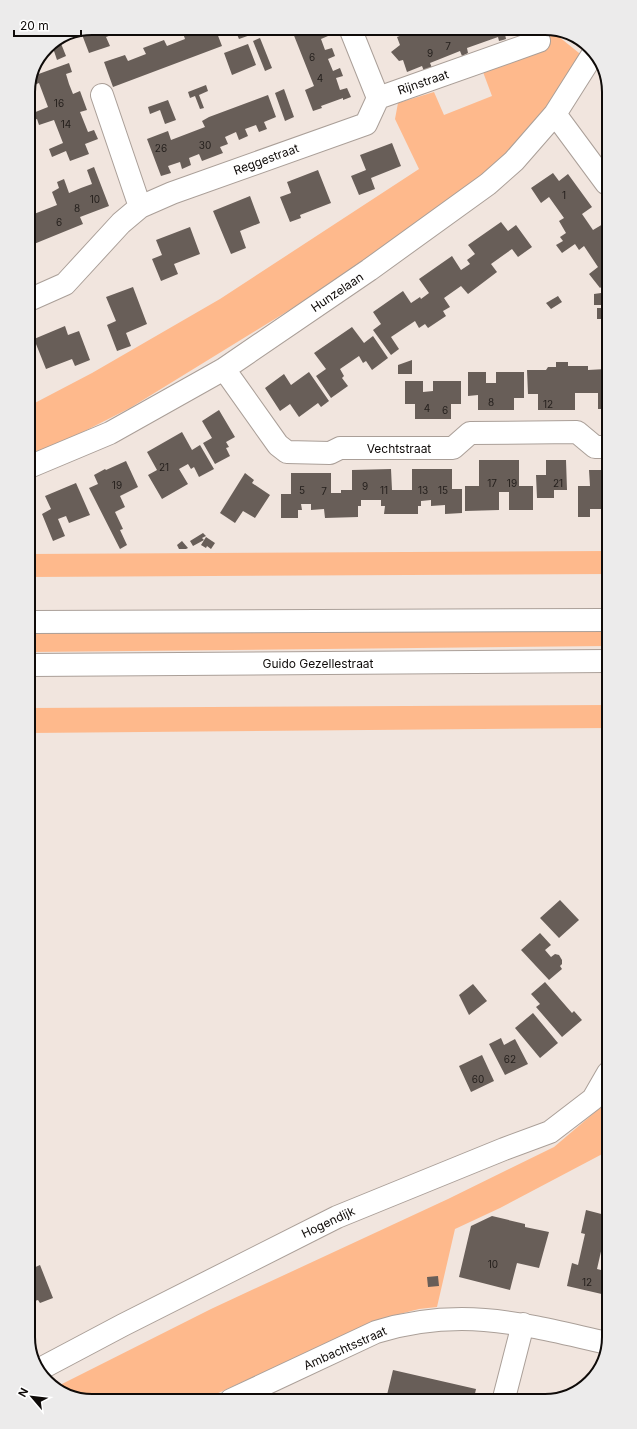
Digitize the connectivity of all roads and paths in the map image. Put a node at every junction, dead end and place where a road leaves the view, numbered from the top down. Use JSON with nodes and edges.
{"nodes":[{"id":1,"x":353,"y":35,"type":"edge"},
{"id":2,"x":539,"y":41,"type":"dead end"},
{"id":3,"x":590,"y":58,"type":"edge"},
{"id":4,"x":102,"y":95,"type":"dead end"},
{"id":5,"x":378,"y":98,"type":"junction"},
{"id":6,"x":555,"y":114,"type":"junction"},
{"id":7,"x":602,"y":178,"type":"edge"},
{"id":8,"x":140,"y":207,"type":"junction"},
{"id":9,"x":35,"y":297,"type":"edge"},
{"id":10,"x":224,"y":369,"type":"junction"},
{"id":11,"x":602,"y":447,"type":"edge"},
{"id":12,"x":35,"y":464,"type":"edge"},
{"id":13,"x":602,"y":620,"type":"edge"},
{"id":14,"x":35,"y":622,"type":"edge"},
{"id":15,"x":602,"y":661,"type":"edge"},
{"id":16,"x":35,"y":665,"type":"edge"},
{"id":17,"x":602,"y":1083,"type":"edge"},
{"id":18,"x":523,"y":1324,"type":"junction"},
{"id":19,"x":602,"y":1342,"type":"edge"},
{"id":20,"x":44,"y":1367,"type":"edge"},
{"id":21,"x":244,"y":1394,"type":"edge"},
{"id":22,"x":505,"y":1394,"type":"edge"}],
"edges":[{"from":1,"to":5,"type":"street"},
{"from":2,"to":5,"type":"street","name":"Rijnstraat"},
{"from":3,"to":6,"type":"street","name":"Hunzelaan"},
{"from":4,"to":8,"type":"street"},
{"from":5,"to":8,"type":"street","name":"Reggestraat"},
{"from":6,"to":7,"type":"street"},
{"from":6,"to":10,"type":"street","name":"Hunzelaan"},
{"from":8,"to":9,"type":"street","name":"Reggestraat"},
{"from":10,"to":11,"type":"street","name":"Vechtstraat"},
{"from":10,"to":12,"type":"street","name":"Hunzelaan"},
{"from":13,"to":14,"type":"street"},
{"from":15,"to":16,"type":"street","name":"Guido Gezellestraat"},
{"from":17,"to":20,"type":"street","name":"Hogendijk"},
{"from":18,"to":19,"type":"street","name":"Ambachtsstraat"},
{"from":18,"to":21,"type":"street","name":"Ambachtsstraat"},
{"from":18,"to":22,"type":"street"}]}
